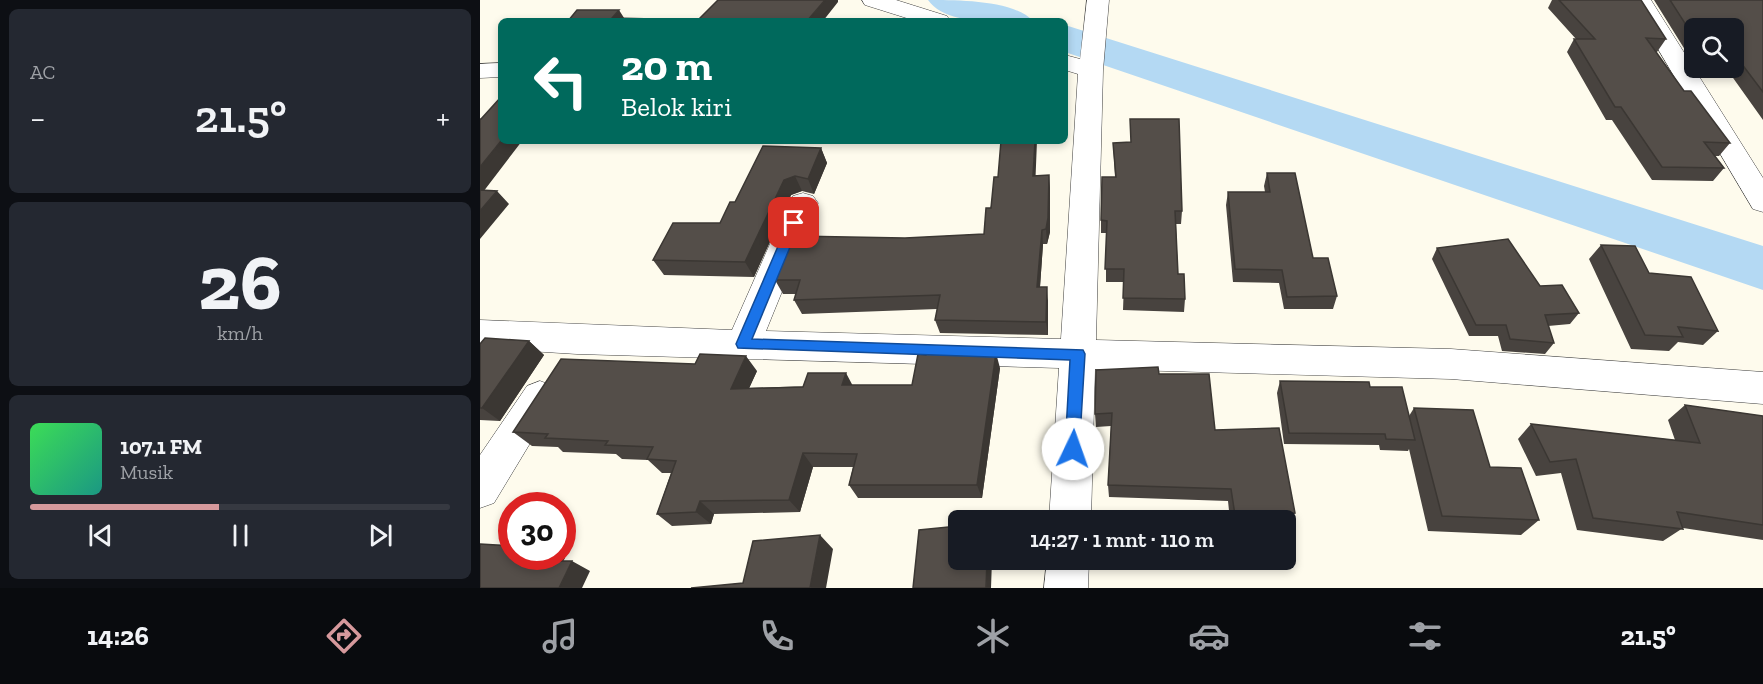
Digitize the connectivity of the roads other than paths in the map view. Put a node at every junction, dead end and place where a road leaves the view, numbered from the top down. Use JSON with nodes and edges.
{"nodes":[{"id":1,"x":873,"y":0,"type":"edge"},
{"id":2,"x":1098,"y":0,"type":"edge"},
{"id":3,"x":1640,"y":0,"type":"edge"},
{"id":4,"x":930,"y":18,"type":"edge"},
{"id":5,"x":1086,"y":61,"type":"edge"},
{"id":6,"x":498,"y":70,"type":"edge"},
{"id":7,"x":480,"y":71,"type":"edge"},
{"id":8,"x":1763,"y":202,"type":"edge"},
{"id":9,"x":803,"y":203,"type":"dead end"},
{"id":10,"x":480,"y":334,"type":"edge"},
{"id":11,"x":577,"y":340,"type":"junction"},
{"id":12,"x":743,"y":344,"type":"junction"},
{"id":13,"x":1078,"y":354,"type":"junction"},
{"id":14,"x":1763,"y":388,"type":"edge"},
{"id":15,"x":480,"y":489,"type":"edge"},
{"id":16,"x":1070,"y":510,"type":"edge"},
{"id":17,"x":1067,"y":570,"type":"edge"},
{"id":18,"x":1066,"y":588,"type":"edge"}],
"edges":[{"from":1,"to":4,"type":"street"},
{"from":2,"to":5,"type":"street"},
{"from":3,"to":8,"type":"street"},
{"from":5,"to":13,"type":"street"},
{"from":6,"to":7,"type":"street"},
{"from":9,"to":12,"type":"street"},
{"from":10,"to":11,"type":"street"},
{"from":11,"to":12,"type":"street"},
{"from":11,"to":15,"type":"street"},
{"from":12,"to":13,"type":"street"},
{"from":13,"to":14,"type":"street"},
{"from":13,"to":16,"type":"street"},
{"from":17,"to":18,"type":"street"}]}
